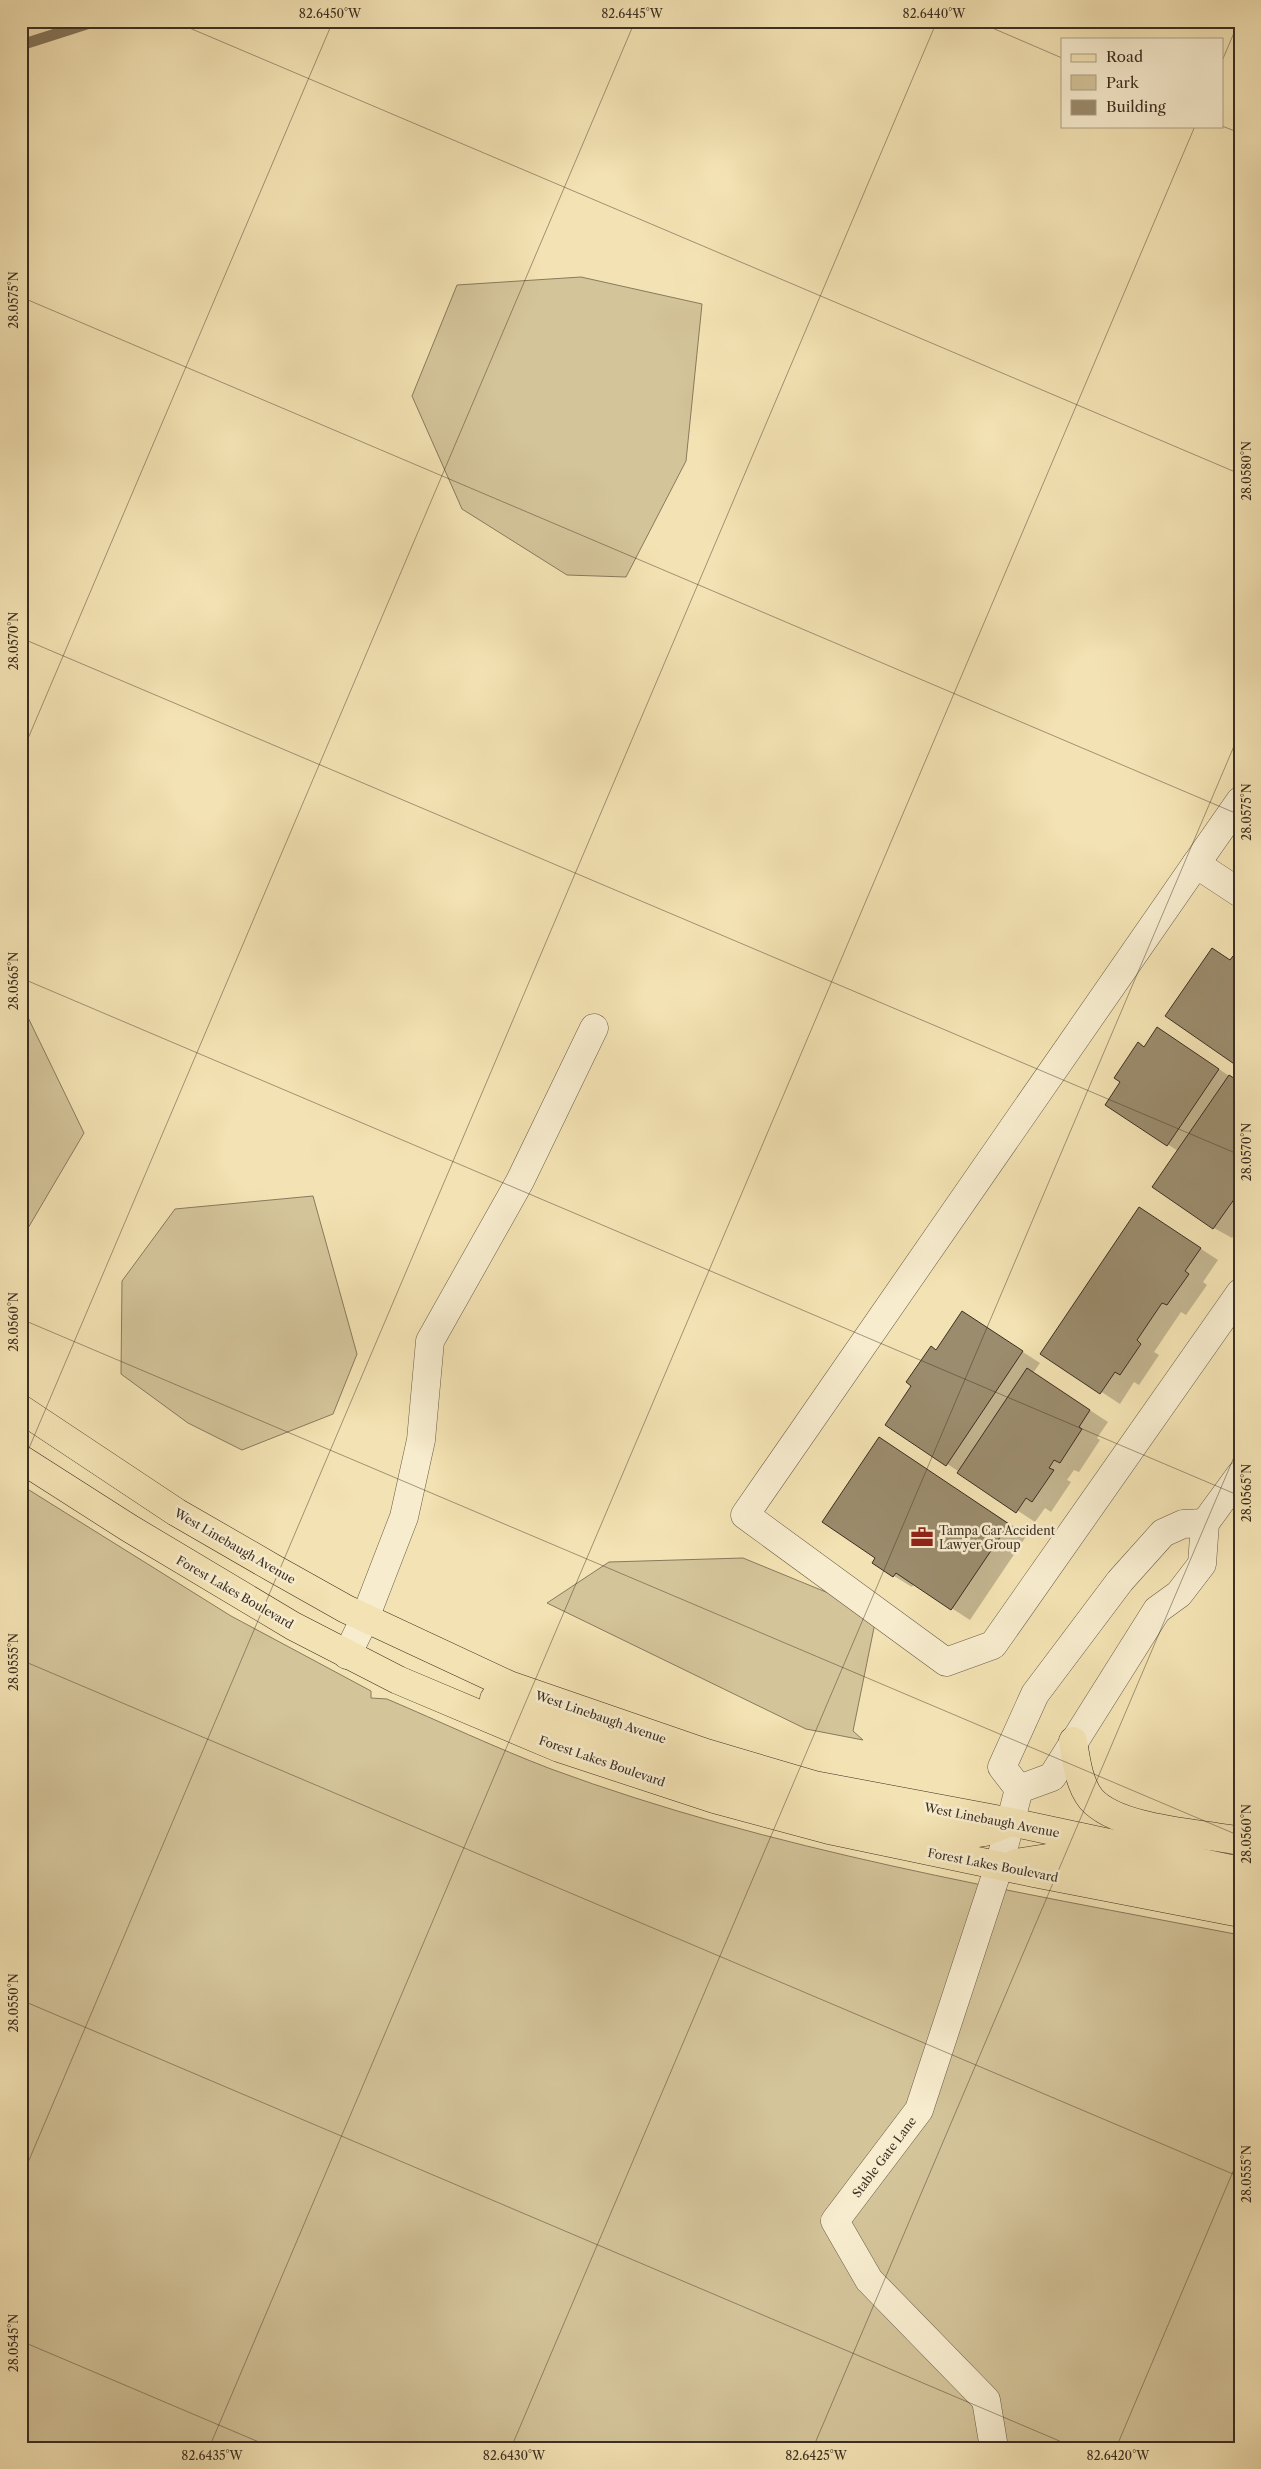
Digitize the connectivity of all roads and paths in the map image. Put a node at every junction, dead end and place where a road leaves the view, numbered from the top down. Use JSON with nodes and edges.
{"nodes":[{"id":1,"x":1240,"y":801,"type":"edge"},
{"id":2,"x":1196,"y":864,"type":"junction"},
{"id":3,"x":1240,"y":893,"type":"edge"},
{"id":4,"x":594,"y":1028,"type":"dead end"},
{"id":5,"x":1240,"y":1293,"type":"edge"},
{"id":6,"x":21,"y":1409,"type":"edge"},
{"id":7,"x":21,"y":1459,"type":"edge"},
{"id":8,"x":1240,"y":1475,"type":"edge"},
{"id":9,"x":1205,"y":1523,"type":"junction"},
{"id":10,"x":365,"y":1618,"type":"junction"},
{"id":11,"x":348,"y":1655,"type":"junction"},
{"id":12,"x":393,"y":1677,"type":"junction"},
{"id":13,"x":1074,"y":1741,"type":"junction"},
{"id":14,"x":1019,"y":1789,"type":"junction"},
{"id":15,"x":1011,"y":1822,"type":"junction"},
{"id":16,"x":1240,"y":1842,"type":"edge"},
{"id":17,"x":999,"y":1866,"type":"junction"},
{"id":18,"x":1240,"y":1871,"type":"edge"},
{"id":19,"x":1240,"y":1893,"type":"edge"},
{"id":20,"x":1240,"y":1913,"type":"edge"},
{"id":21,"x":994,"y":2448,"type":"edge"}],
"edges":[{"from":1,"to":2,"type":"lane"},
{"from":2,"to":3,"type":"lane"},
{"from":2,"to":5,"type":"lane"},
{"from":4,"to":10,"type":"lane"},
{"from":6,"to":10,"type":"main road","name":"West Linebaugh Avenue"},
{"from":7,"to":11,"type":"main road","name":"Forest Lakes Boulevard"},
{"from":8,"to":9,"type":"lane"},
{"from":9,"to":13,"type":"lane"},
{"from":9,"to":14,"type":"lane"},
{"from":10,"to":11,"type":"lane"},
{"from":10,"to":15,"type":"main road","name":"West Linebaugh Avenue"},
{"from":11,"to":12,"type":"main road","name":"Forest Lakes Boulevard"},
{"from":12,"to":15,"type":"main road"},
{"from":12,"to":17,"type":"main road","name":"Forest Lakes Boulevard"},
{"from":13,"to":14,"type":"lane"},
{"from":13,"to":16,"type":"main road"},
{"from":14,"to":15,"type":"lane","name":"Stable Gate Lane"},
{"from":15,"to":17,"type":"lane","name":"Stable Gate Lane"},
{"from":15,"to":18,"type":"main road","name":"West Linebaugh Avenue"},
{"from":17,"to":19,"type":"main road"},
{"from":17,"to":20,"type":"main road","name":"Forest Lakes Boulevard"},
{"from":17,"to":21,"type":"lane","name":"Stable Gate Lane"}]}
